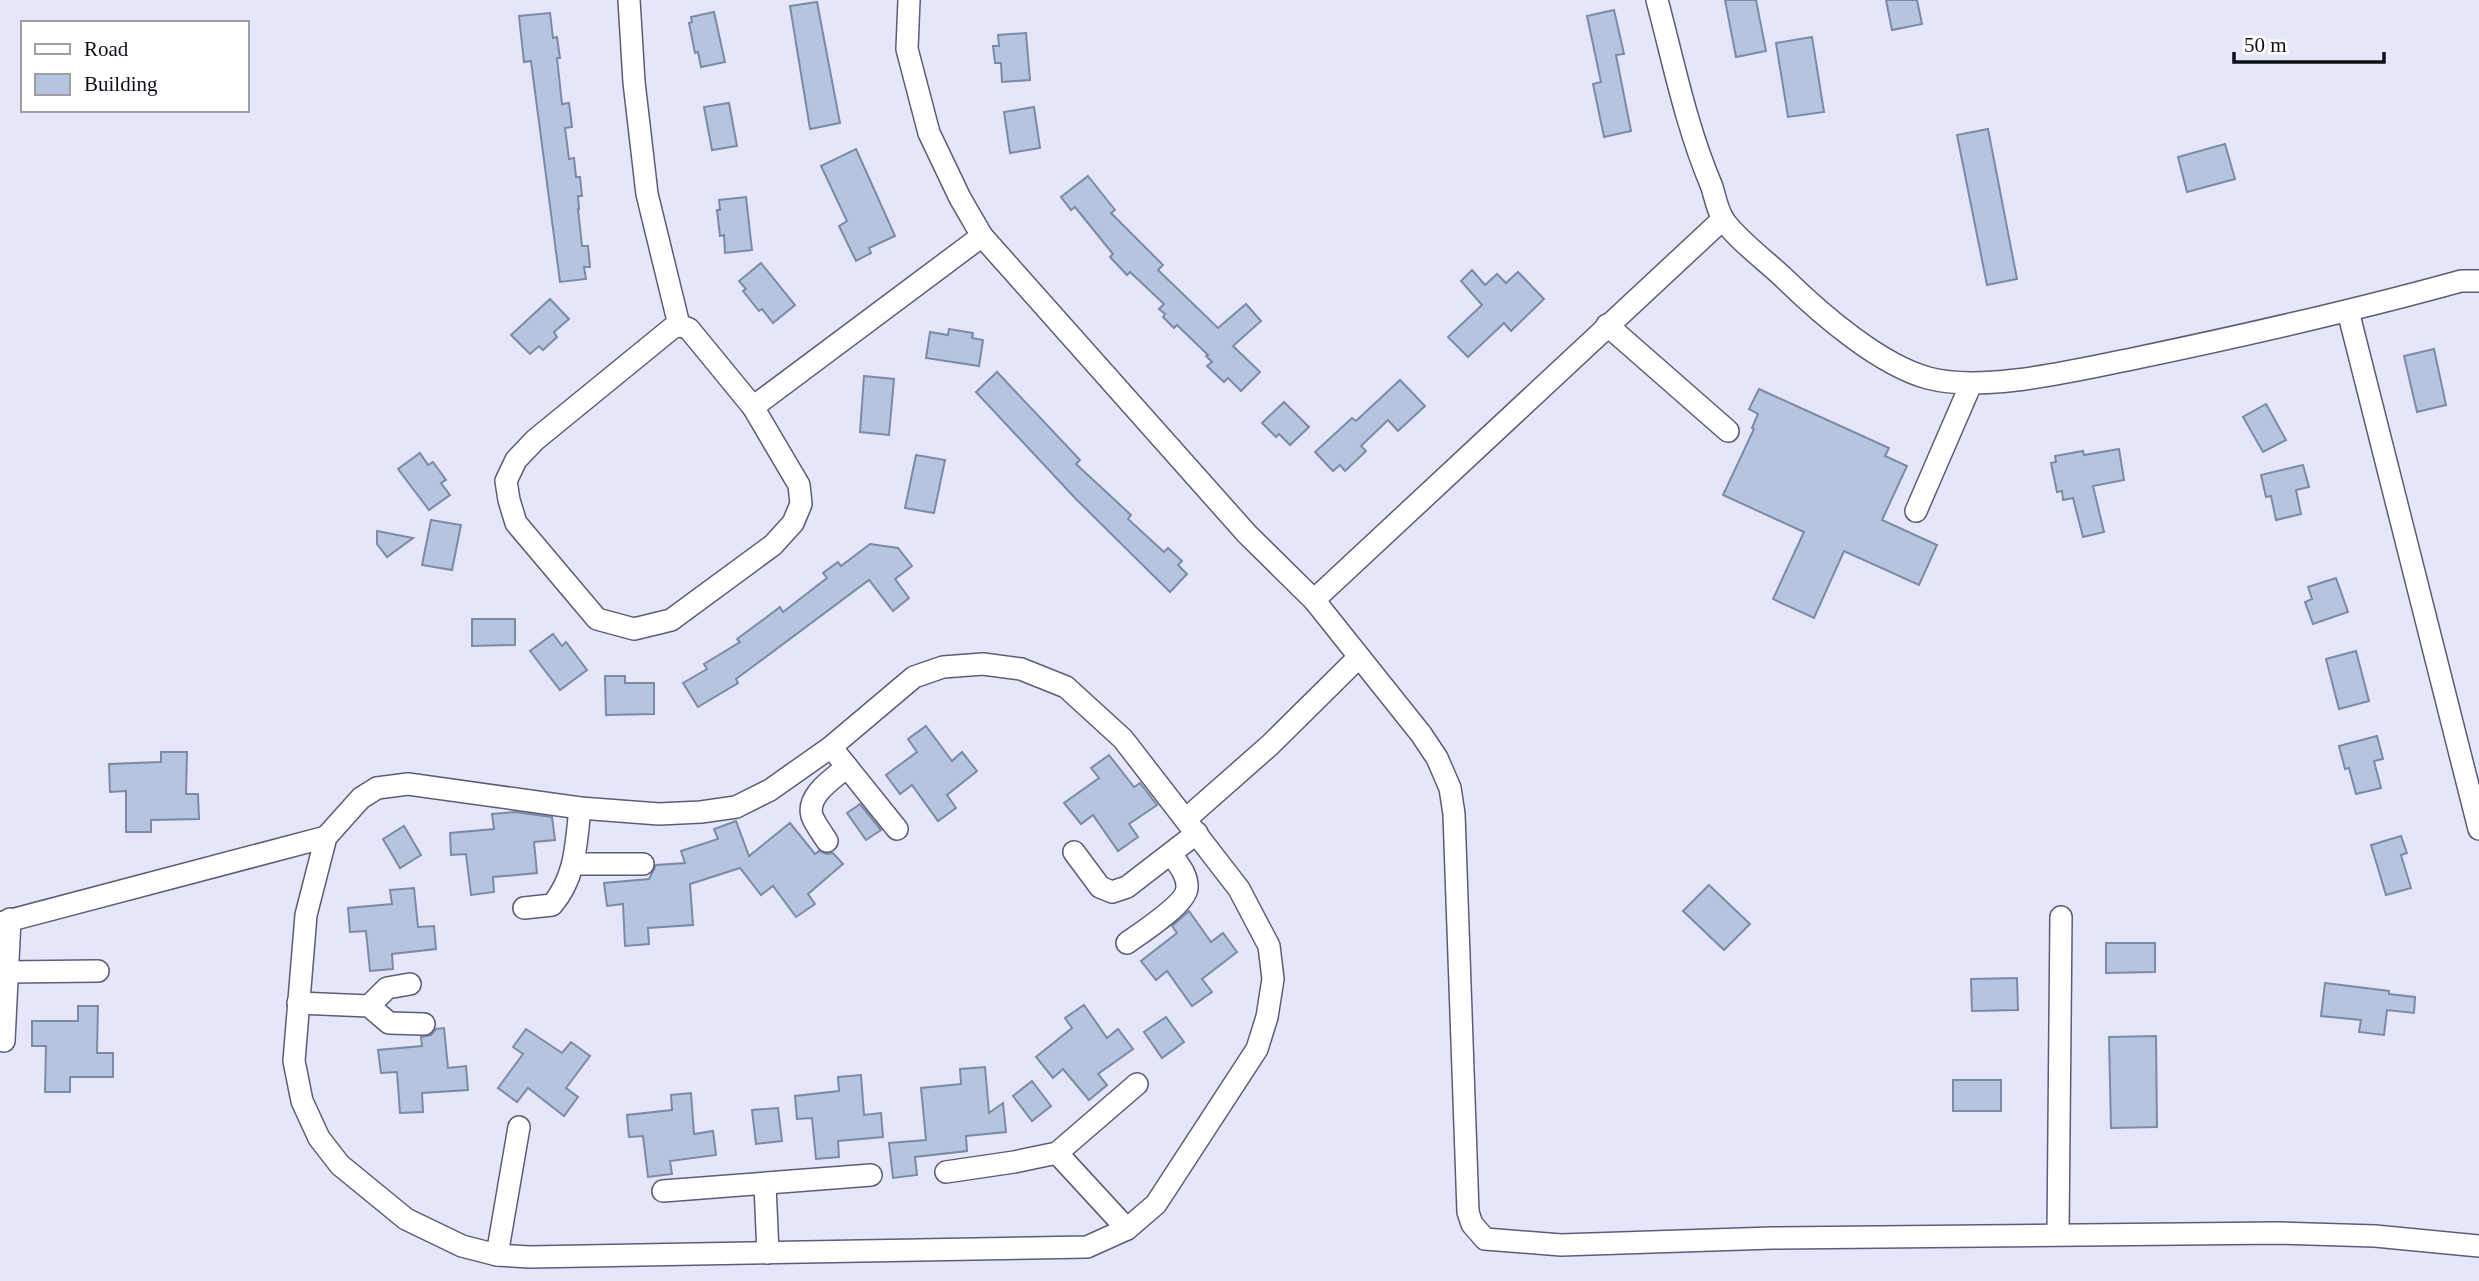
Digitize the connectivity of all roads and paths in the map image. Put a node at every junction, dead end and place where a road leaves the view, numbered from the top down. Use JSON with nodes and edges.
{"nodes":[{"id":1,"x":629,"y":0,"type":"edge"},
{"id":2,"x":909,"y":0,"type":"edge"},
{"id":3,"x":1657,"y":0,"type":"edge"},
{"id":4,"x":1723,"y":219,"type":"junction"},
{"id":5,"x":982,"y":236,"type":"junction"},
{"id":6,"x":2479,"y":281,"type":"edge"},
{"id":7,"x":2348,"y":311,"type":"junction"},
{"id":8,"x":679,"y":325,"type":"junction"},
{"id":9,"x":1608,"y":325,"type":"junction"},
{"id":10,"x":1971,"y":384,"type":"junction"},
{"id":11,"x":753,"y":407,"type":"junction"},
{"id":12,"x":1728,"y":431,"type":"dead end"},
{"id":13,"x":1916,"y":511,"type":"dead end"},
{"id":14,"x":1314,"y":600,"type":"junction"},
{"id":15,"x":1359,"y":657,"type":"junction"},
{"id":16,"x":831,"y":747,"type":"junction"},
{"id":17,"x":847,"y":767,"type":"junction"},
{"id":18,"x":580,"y":808,"type":"junction"},
{"id":19,"x":1192,"y":826,"type":"junction"},
{"id":20,"x":897,"y":829,"type":"dead end"},
{"id":21,"x":2479,"y":829,"type":"edge"},
{"id":22,"x":326,"y":837,"type":"junction"},
{"id":23,"x":827,"y":841,"type":"dead end"},
{"id":24,"x":1074,"y":852,"type":"dead end"},
{"id":25,"x":1171,"y":854,"type":"junction"},
{"id":26,"x":574,"y":864,"type":"junction"},
{"id":27,"x":643,"y":864,"type":"dead end"},
{"id":28,"x":524,"y":908,"type":"dead end"},
{"id":29,"x":2061,"y":918,"type":"dead end"},
{"id":30,"x":5,"y":921,"type":"edge"},
{"id":31,"x":1127,"y":943,"type":"dead end"},
{"id":32,"x":98,"y":971,"type":"dead end"},
{"id":33,"x":7,"y":972,"type":"junction"},
{"id":34,"x":410,"y":984,"type":"dead end"},
{"id":35,"x":298,"y":1003,"type":"junction"},
{"id":36,"x":369,"y":1006,"type":"junction"},
{"id":37,"x":424,"y":1024,"type":"dead end"},
{"id":38,"x":4,"y":1041,"type":"dead end"},
{"id":39,"x":1137,"y":1084,"type":"dead end"},
{"id":40,"x":519,"y":1126,"type":"dead end"},
{"id":41,"x":1057,"y":1153,"type":"junction"},
{"id":42,"x":946,"y":1172,"type":"dead end"},
{"id":43,"x":871,"y":1175,"type":"dead end"},
{"id":44,"x":765,"y":1185,"type":"junction"},
{"id":45,"x":663,"y":1191,"type":"dead end"},
{"id":46,"x":1127,"y":1229,"type":"junction"},
{"id":47,"x":2058,"y":1234,"type":"junction"},
{"id":48,"x":2479,"y":1247,"type":"edge"},
{"id":49,"x":768,"y":1253,"type":"junction"},
{"id":50,"x":496,"y":1255,"type":"junction"}],
"edges":[{"from":1,"to":8,"type":"street"},
{"from":2,"to":5,"type":"street"},
{"from":3,"to":4,"type":"street"},
{"from":4,"to":9,"type":"street"},
{"from":4,"to":10,"type":"street"},
{"from":5,"to":11,"type":"street"},
{"from":5,"to":14,"type":"street"},
{"from":6,"to":7,"type":"street"},
{"from":7,"to":10,"type":"street"},
{"from":7,"to":21,"type":"street"},
{"from":8,"to":11,"type":"street"},
{"from":8,"to":11,"type":"street"},
{"from":9,"to":12,"type":"street"},
{"from":9,"to":14,"type":"street"},
{"from":10,"to":13,"type":"street"},
{"from":14,"to":15,"type":"street"},
{"from":15,"to":19,"type":"street"},
{"from":15,"to":47,"type":"street"},
{"from":16,"to":17,"type":"street"},
{"from":16,"to":18,"type":"street"},
{"from":16,"to":19,"type":"street"},
{"from":17,"to":20,"type":"street"},
{"from":17,"to":23,"type":"street"},
{"from":18,"to":22,"type":"street"},
{"from":18,"to":26,"type":"street"},
{"from":19,"to":25,"type":"street"},
{"from":19,"to":46,"type":"street"},
{"from":22,"to":30,"type":"street"},
{"from":22,"to":35,"type":"street"},
{"from":24,"to":25,"type":"street"},
{"from":25,"to":31,"type":"street"},
{"from":26,"to":27,"type":"street"},
{"from":26,"to":28,"type":"street"},
{"from":29,"to":47,"type":"street"},
{"from":30,"to":33,"type":"street"},
{"from":32,"to":33,"type":"street"},
{"from":33,"to":38,"type":"street"},
{"from":34,"to":36,"type":"street"},
{"from":35,"to":36,"type":"street"},
{"from":35,"to":50,"type":"street"},
{"from":36,"to":37,"type":"street"},
{"from":39,"to":41,"type":"street"},
{"from":40,"to":50,"type":"street"},
{"from":41,"to":42,"type":"street"},
{"from":41,"to":46,"type":"street"},
{"from":43,"to":44,"type":"street"},
{"from":44,"to":45,"type":"street"},
{"from":44,"to":49,"type":"street"},
{"from":46,"to":49,"type":"street"},
{"from":47,"to":48,"type":"street"},
{"from":49,"to":50,"type":"street"}]}
